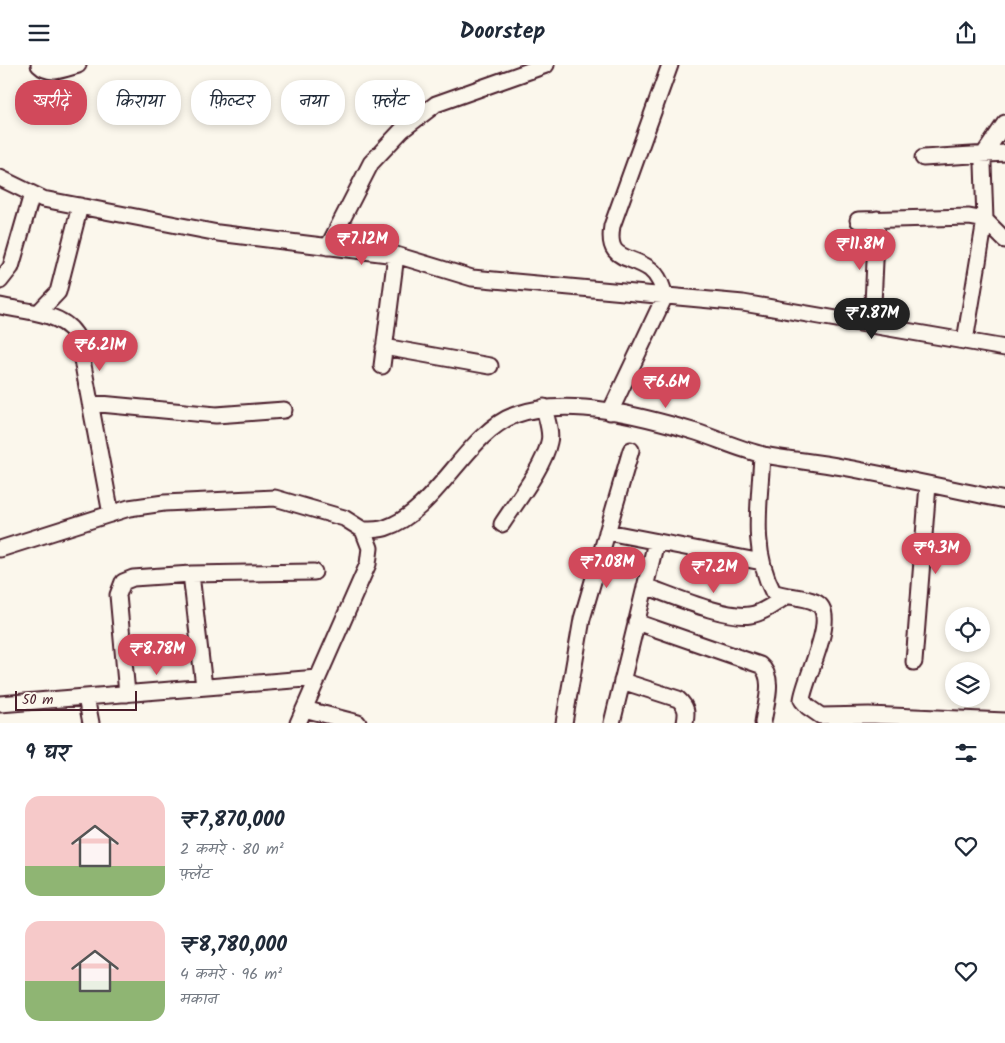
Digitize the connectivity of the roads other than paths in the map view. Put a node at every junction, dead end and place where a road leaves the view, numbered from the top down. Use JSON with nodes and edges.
{"nodes":[{"id":1,"x":39,"y":65,"type":"edge"},
{"id":2,"x":78,"y":65,"type":"edge"},
{"id":3,"x":546,"y":65,"type":"edge"},
{"id":4,"x":670,"y":65,"type":"edge"},
{"id":5,"x":1005,"y":123,"type":"edge"},
{"id":6,"x":1005,"y":153,"type":"edge"},
{"id":7,"x":984,"y":154,"type":"junction"},
{"id":8,"x":923,"y":158,"type":"dead end"},
{"id":9,"x":0,"y":178,"type":"edge"},
{"id":10,"x":32,"y":194,"type":"junction"},
{"id":11,"x":80,"y":207,"type":"junction"},
{"id":12,"x":877,"y":219,"type":"junction"},
{"id":13,"x":858,"y":220,"type":"dead end"},
{"id":14,"x":985,"y":220,"type":"junction"},
{"id":15,"x":1005,"y":240,"type":"edge"},
{"id":16,"x":328,"y":247,"type":"junction"},
{"id":17,"x":396,"y":255,"type":"junction"},
{"id":18,"x":0,"y":281,"type":"edge"},
{"id":19,"x":666,"y":296,"type":"junction"},
{"id":20,"x":0,"y":306,"type":"edge"},
{"id":21,"x":38,"y":313,"type":"junction"},
{"id":22,"x":872,"y":325,"type":"junction"},
{"id":23,"x":965,"y":341,"type":"junction"},
{"id":24,"x":384,"y":347,"type":"junction"},
{"id":25,"x":1005,"y":348,"type":"edge"},
{"id":26,"x":382,"y":366,"type":"dead end"},
{"id":27,"x":490,"y":366,"type":"dead end"},
{"id":28,"x":90,"y":403,"type":"junction"},
{"id":29,"x":544,"y":407,"type":"junction"},
{"id":30,"x":284,"y":410,"type":"dead end"},
{"id":31,"x":610,"y":412,"type":"junction"},
{"id":32,"x":631,"y":450,"type":"dead end"},
{"id":33,"x":762,"y":455,"type":"junction"},
{"id":34,"x":928,"y":485,"type":"junction"},
{"id":35,"x":1005,"y":500,"type":"edge"},
{"id":36,"x":111,"y":514,"type":"junction"},
{"id":37,"x":502,"y":524,"type":"dead end"},
{"id":38,"x":363,"y":531,"type":"junction"},
{"id":39,"x":607,"y":532,"type":"junction"},
{"id":40,"x":656,"y":542,"type":"junction"},
{"id":41,"x":0,"y":549,"type":"edge"},
{"id":42,"x":762,"y":562,"type":"junction"},
{"id":43,"x":314,"y":573,"type":"dead end"},
{"id":44,"x":191,"y":574,"type":"junction"},
{"id":45,"x":644,"y":587,"type":"junction"},
{"id":46,"x":785,"y":597,"type":"junction"},
{"id":47,"x":636,"y":622,"type":"junction"},
{"id":48,"x":914,"y":663,"type":"dead end"},
{"id":49,"x":317,"y":678,"type":"junction"},
{"id":50,"x":622,"y":681,"type":"junction"},
{"id":51,"x":204,"y":687,"type":"junction"},
{"id":52,"x":127,"y":693,"type":"junction"},
{"id":53,"x":86,"y":697,"type":"junction"},
{"id":54,"x":0,"y":704,"type":"edge"},
{"id":55,"x":301,"y":716,"type":"edge"},
{"id":56,"x":1005,"y":721,"type":"edge"},
{"id":57,"x":91,"y":723,"type":"edge"},
{"id":58,"x":358,"y":723,"type":"edge"},
{"id":59,"x":564,"y":723,"type":"edge"},
{"id":60,"x":612,"y":723,"type":"edge"},
{"id":61,"x":684,"y":723,"type":"edge"},
{"id":62,"x":763,"y":723,"type":"edge"}],
"edges":[{"from":1,"to":2,"type":"street"},
{"from":3,"to":16,"type":"street"},
{"from":4,"to":19,"type":"street"},
{"from":5,"to":7,"type":"street"},
{"from":6,"to":7,"type":"street"},
{"from":7,"to":8,"type":"street"},
{"from":7,"to":14,"type":"street"},
{"from":9,"to":10,"type":"street"},
{"from":10,"to":11,"type":"street"},
{"from":10,"to":18,"type":"street"},
{"from":11,"to":16,"type":"street"},
{"from":11,"to":21,"type":"street"},
{"from":12,"to":13,"type":"street"},
{"from":12,"to":14,"type":"street"},
{"from":12,"to":22,"type":"street"},
{"from":14,"to":15,"type":"street"},
{"from":14,"to":23,"type":"street"},
{"from":16,"to":17,"type":"street"},
{"from":17,"to":19,"type":"street"},
{"from":17,"to":24,"type":"street"},
{"from":19,"to":22,"type":"street"},
{"from":19,"to":31,"type":"street"},
{"from":20,"to":21,"type":"street"},
{"from":21,"to":28,"type":"street"},
{"from":22,"to":23,"type":"street"},
{"from":23,"to":25,"type":"street"},
{"from":24,"to":26,"type":"street"},
{"from":24,"to":27,"type":"street"},
{"from":28,"to":30,"type":"street"},
{"from":28,"to":36,"type":"street"},
{"from":29,"to":31,"type":"street"},
{"from":29,"to":37,"type":"street"},
{"from":29,"to":38,"type":"street"},
{"from":31,"to":33,"type":"street"},
{"from":32,"to":39,"type":"street"},
{"from":33,"to":34,"type":"street"},
{"from":33,"to":42,"type":"street"},
{"from":34,"to":35,"type":"street"},
{"from":34,"to":48,"type":"street"},
{"from":36,"to":38,"type":"street"},
{"from":36,"to":41,"type":"street"},
{"from":38,"to":49,"type":"street"},
{"from":39,"to":40,"type":"street"},
{"from":39,"to":59,"type":"street"},
{"from":40,"to":42,"type":"street"},
{"from":40,"to":45,"type":"street"},
{"from":42,"to":46,"type":"street"},
{"from":43,"to":44,"type":"street"},
{"from":44,"to":51,"type":"street"},
{"from":44,"to":52,"type":"street"},
{"from":45,"to":46,"type":"street"},
{"from":45,"to":47,"type":"street"},
{"from":46,"to":56,"type":"street"},
{"from":47,"to":50,"type":"street"},
{"from":47,"to":62,"type":"street"},
{"from":49,"to":51,"type":"street"},
{"from":49,"to":55,"type":"street"},
{"from":50,"to":60,"type":"street"},
{"from":50,"to":61,"type":"street"},
{"from":51,"to":52,"type":"street"},
{"from":52,"to":53,"type":"street"},
{"from":53,"to":54,"type":"street"},
{"from":53,"to":57,"type":"street"},
{"from":55,"to":58,"type":"street"}]}
